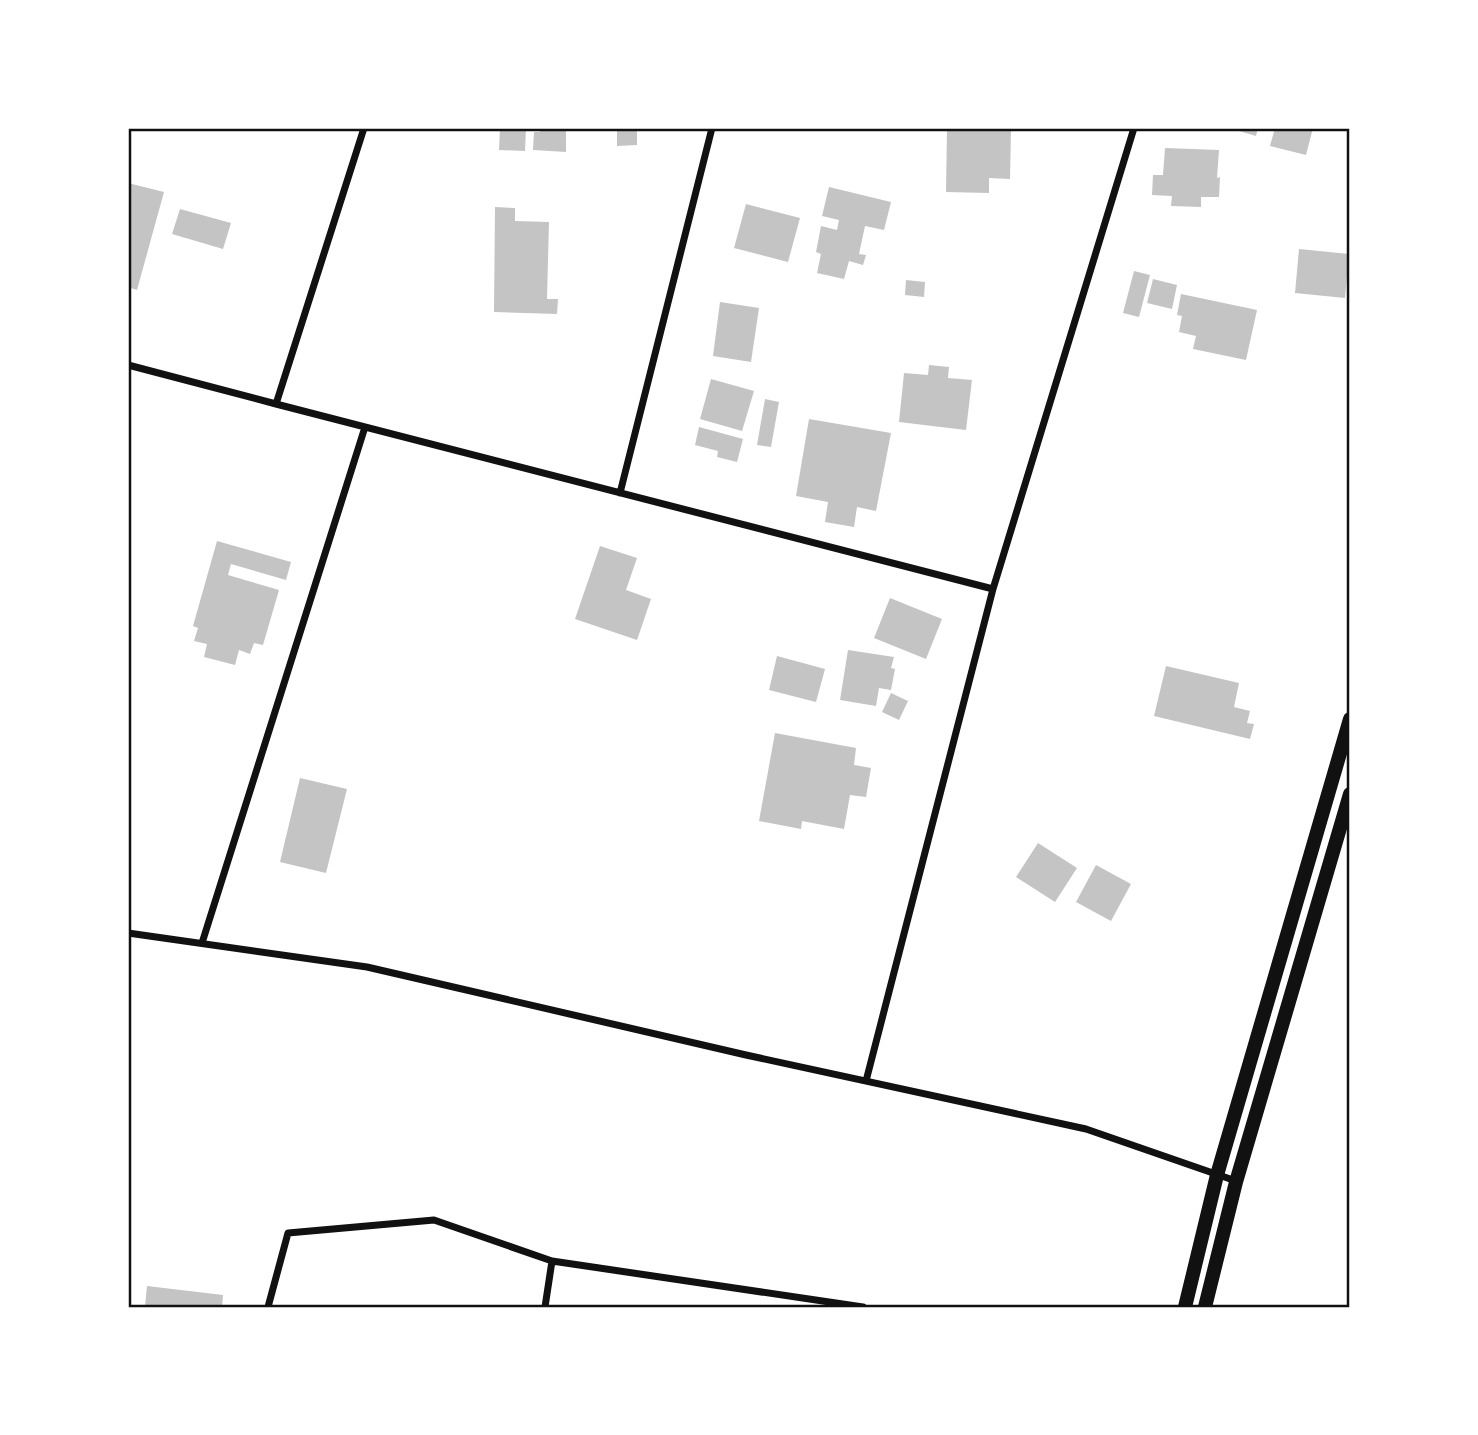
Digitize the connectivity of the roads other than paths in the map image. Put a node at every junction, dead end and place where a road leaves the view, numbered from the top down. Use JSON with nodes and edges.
{"nodes":[{"id":1,"x":364,"y":128,"type":"edge"},
{"id":2,"x":712,"y":128,"type":"edge"},
{"id":3,"x":1134,"y":128,"type":"edge"},
{"id":4,"x":128,"y":365,"type":"edge"},
{"id":5,"x":276,"y":404,"type":"junction"},
{"id":6,"x":365,"y":427,"type":"junction"},
{"id":7,"x":620,"y":493,"type":"junction"},
{"id":8,"x":993,"y":589,"type":"junction"},
{"id":9,"x":1350,"y":719,"type":"edge"},
{"id":10,"x":1350,"y":794,"type":"edge"},
{"id":11,"x":128,"y":933,"type":"edge"},
{"id":12,"x":202,"y":943,"type":"junction"},
{"id":13,"x":866,"y":1081,"type":"junction"},
{"id":14,"x":1217,"y":1175,"type":"junction"},
{"id":15,"x":1236,"y":1182,"type":"junction"},
{"id":16,"x":552,"y":1261,"type":"junction"},
{"id":17,"x":268,"y":1307,"type":"edge"},
{"id":18,"x":545,"y":1307,"type":"edge"},
{"id":19,"x":863,"y":1307,"type":"edge"},
{"id":20,"x":1185,"y":1307,"type":"edge"},
{"id":21,"x":1205,"y":1307,"type":"edge"}],
"edges":[{"from":1,"to":5,"type":"street"},
{"from":2,"to":7,"type":"street"},
{"from":3,"to":8,"type":"street"},
{"from":4,"to":5,"type":"street"},
{"from":5,"to":6,"type":"street"},
{"from":6,"to":7,"type":"street"},
{"from":6,"to":12,"type":"street"},
{"from":7,"to":8,"type":"street"},
{"from":8,"to":13,"type":"street"},
{"from":9,"to":14,"type":"main road"},
{"from":10,"to":15,"type":"main road"},
{"from":11,"to":12,"type":"street"},
{"from":12,"to":13,"type":"street"},
{"from":13,"to":14,"type":"street"},
{"from":14,"to":15,"type":"street"},
{"from":14,"to":20,"type":"main road"},
{"from":15,"to":21,"type":"main road"},
{"from":16,"to":17,"type":"street"},
{"from":16,"to":18,"type":"street"},
{"from":16,"to":19,"type":"street"}]}
